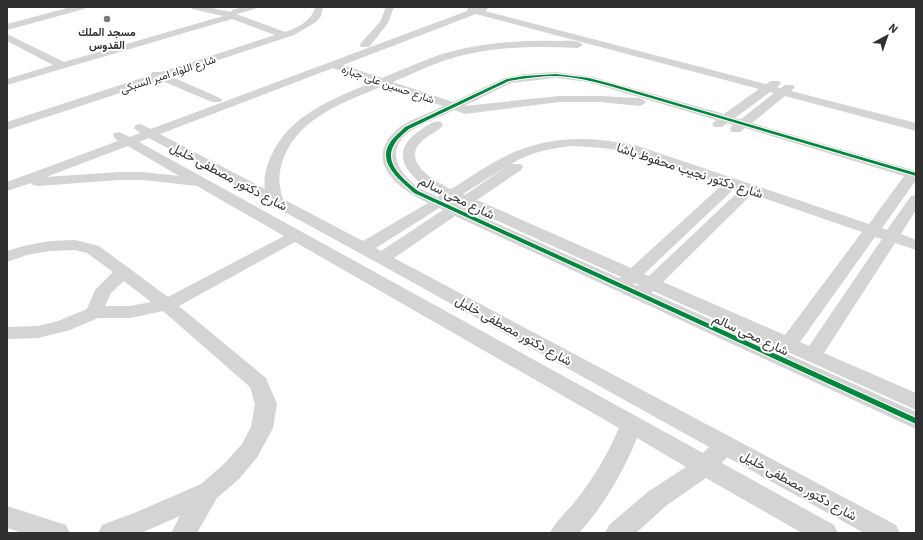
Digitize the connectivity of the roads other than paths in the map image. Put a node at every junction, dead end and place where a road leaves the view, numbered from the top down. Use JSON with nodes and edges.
{"nodes":[{"id":1,"x":71,"y":7,"type":"edge"},
{"id":2,"x":81,"y":7,"type":"edge"},
{"id":3,"x":195,"y":7,"type":"edge"},
{"id":4,"x":217,"y":7,"type":"edge"},
{"id":5,"x":252,"y":7,"type":"edge"},
{"id":6,"x":319,"y":7,"type":"edge"},
{"id":7,"x":390,"y":7,"type":"edge"},
{"id":8,"x":473,"y":8,"type":"edge"},
{"id":9,"x":306,"y":12,"type":"dead end"},
{"id":10,"x":232,"y":14,"type":"junction"},
{"id":11,"x":7,"y":24,"type":"edge"},
{"id":12,"x":7,"y":27,"type":"edge"},
{"id":13,"x":286,"y":31,"type":"junction"},
{"id":14,"x":7,"y":37,"type":"edge"},
{"id":15,"x":7,"y":45,"type":"edge"},
{"id":16,"x":365,"y":45,"type":"junction"},
{"id":17,"x":623,"y":50,"type":"junction"},
{"id":18,"x":344,"y":60,"type":"junction"},
{"id":19,"x":333,"y":65,"type":"junction"},
{"id":20,"x":55,"y":66,"type":"junction"},
{"id":21,"x":162,"y":73,"type":"junction"},
{"id":22,"x":7,"y":77,"type":"edge"},
{"id":23,"x":388,"y":80,"type":"junction"},
{"id":24,"x":7,"y":82,"type":"edge"},
{"id":25,"x":779,"y":87,"type":"junction"},
{"id":26,"x":221,"y":98,"type":"junction"},
{"id":27,"x":643,"y":102,"type":"junction"},
{"id":28,"x":463,"y":106,"type":"junction"},
{"id":29,"x":916,"y":119,"type":"edge"},
{"id":30,"x":7,"y":120,"type":"edge"},
{"id":31,"x":722,"y":121,"type":"junction"},
{"id":32,"x":7,"y":126,"type":"edge"},
{"id":33,"x":738,"y":126,"type":"junction"},
{"id":34,"x":916,"y":127,"type":"edge"},
{"id":35,"x":135,"y":135,"type":"junction"},
{"id":36,"x":913,"y":178,"type":"edge"},
{"id":37,"x":9,"y":183,"type":"edge"},
{"id":38,"x":204,"y":183,"type":"junction"},
{"id":39,"x":738,"y":189,"type":"junction"},
{"id":40,"x":916,"y":199,"type":"edge"},
{"id":41,"x":276,"y":200,"type":"junction"},
{"id":42,"x":452,"y":202,"type":"junction"},
{"id":43,"x":869,"y":234,"type":"junction"},
{"id":44,"x":297,"y":235,"type":"junction"},
{"id":45,"x":888,"y":240,"type":"junction"},
{"id":46,"x":916,"y":245,"type":"edge"},
{"id":47,"x":364,"y":248,"type":"junction"},
{"id":48,"x":916,"y":255,"type":"edge"},
{"id":49,"x":7,"y":257,"type":"edge"},
{"id":50,"x":382,"y":258,"type":"junction"},
{"id":51,"x":124,"y":272,"type":"junction"},
{"id":52,"x":626,"y":281,"type":"junction"},
{"id":53,"x":645,"y":289,"type":"junction"},
{"id":54,"x":167,"y":305,"type":"junction"},
{"id":55,"x":95,"y":312,"type":"junction"},
{"id":56,"x":7,"y":333,"type":"edge"},
{"id":57,"x":788,"y":345,"type":"junction"},
{"id":58,"x":812,"y":356,"type":"junction"},
{"id":59,"x":916,"y":402,"type":"edge"},
{"id":60,"x":916,"y":421,"type":"edge"},
{"id":61,"x":632,"y":424,"type":"junction"},
{"id":62,"x":724,"y":444,"type":"junction"},
{"id":63,"x":706,"y":466,"type":"junction"},
{"id":64,"x":209,"y":491,"type":"junction"},
{"id":65,"x":7,"y":518,"type":"edge"},
{"id":66,"x":57,"y":533,"type":"edge"},
{"id":67,"x":111,"y":533,"type":"edge"},
{"id":68,"x":184,"y":533,"type":"edge"},
{"id":69,"x":562,"y":533,"type":"edge"},
{"id":70,"x":618,"y":533,"type":"edge"},
{"id":71,"x":825,"y":533,"type":"edge"},
{"id":72,"x":887,"y":533,"type":"edge"}],
"edges":[{"from":1,"to":11,"type":"street"},
{"from":2,"to":12,"type":"street"},
{"from":3,"to":10,"type":"street"},
{"from":4,"to":10,"type":"street"},
{"from":5,"to":10,"type":"street"},
{"from":6,"to":13,"type":"street","name":"شارع اللواء امير السبكى"},
{"from":7,"to":16,"type":"street"},
{"from":8,"to":16,"type":"street"},
{"from":8,"to":17,"type":"street"},
{"from":8,"to":18,"type":"street"},
{"from":8,"to":25,"type":"street"},
{"from":9,"to":13,"type":"street","name":"شارع اللواء امير السبكى"},
{"from":10,"to":13,"type":"street"},
{"from":10,"to":20,"type":"street"},
{"from":13,"to":21,"type":"street","name":"شارع اللواء امير السبكى"},
{"from":14,"to":20,"type":"street"},
{"from":15,"to":20,"type":"street"},
{"from":16,"to":26,"type":"street"},
{"from":17,"to":23,"type":"street"},
{"from":17,"to":25,"type":"street"},
{"from":18,"to":19,"type":"street"},
{"from":18,"to":23,"type":"street","name":"شارع حسين على جباره"},
{"from":19,"to":23,"type":"street","name":"شارع حسين على جباره"},
{"from":19,"to":35,"type":"street"},
{"from":20,"to":22,"type":"street"},
{"from":20,"to":24,"type":"street"},
{"from":21,"to":26,"type":"street"},
{"from":21,"to":30,"type":"street","name":"شارع اللواء امير السبكى"},
{"from":21,"to":32,"type":"street","name":"شارع اللواء امير السبكى"},
{"from":23,"to":28,"type":"street","name":"شارع حسين على جباره"},
{"from":23,"to":41,"type":"street"},
{"from":25,"to":29,"type":"street"},
{"from":25,"to":31,"type":"street"},
{"from":25,"to":33,"type":"street"},
{"from":25,"to":34,"type":"street"},
{"from":26,"to":35,"type":"street"},
{"from":27,"to":28,"type":"street"},
{"from":27,"to":28,"type":"street","name":"شارع محى سالم"},
{"from":27,"to":31,"type":"street","name":"شارع محى سالم"},
{"from":28,"to":31,"type":"street","name":"شارع محى سالم"},
{"from":28,"to":42,"type":"street","name":"شارع محى سالم"},
{"from":31,"to":33,"type":"street","name":"شارع محى سالم"},
{"from":33,"to":36,"type":"street","name":"شارع محى سالم"},
{"from":35,"to":37,"type":"street"},
{"from":35,"to":38,"type":"street","name":"شارع دكتور مصطفى خليل"},
{"from":35,"to":41,"type":"street","name":"شارع دكتور مصطفى خليل"},
{"from":36,"to":43,"type":"street"},
{"from":37,"to":38,"type":"street"},
{"from":38,"to":44,"type":"street","name":"شارع دكتور مصطفى خليل"},
{"from":39,"to":42,"type":"street","name":"شارع دكتور نجيب محفوظ باشا"},
{"from":39,"to":43,"type":"street","name":"شارع دكتور نجيب محفوظ باشا"},
{"from":39,"to":52,"type":"street"},
{"from":39,"to":53,"type":"street"},
{"from":40,"to":45,"type":"street"},
{"from":41,"to":47,"type":"street","name":"شارع دكتور مصطفى خليل"},
{"from":42,"to":47,"type":"street","name":"شارع دكتور نجيب محفوظ باشا"},
{"from":42,"to":50,"type":"street","name":"شارع دكتور نجيب محفوظ باشا"},
{"from":42,"to":52,"type":"street","name":"شارع محى سالم"},
{"from":43,"to":45,"type":"street","name":"شارع دكتور نجيب محفوظ باشا"},
{"from":43,"to":57,"type":"street"},
{"from":44,"to":54,"type":"street"},
{"from":44,"to":61,"type":"street","name":"شارع دكتور مصطفى خليل"},
{"from":45,"to":46,"type":"street","name":"شارع دكتور نجيب محفوظ باشا"},
{"from":45,"to":48,"type":"street","name":"شارع دكتور نجيب محفوظ باشا"},
{"from":45,"to":58,"type":"street"},
{"from":47,"to":50,"type":"street","name":"شارع دكتور مصطفى خليل"},
{"from":49,"to":51,"type":"street"},
{"from":50,"to":62,"type":"street","name":"شارع دكتور مصطفى خليل"},
{"from":51,"to":54,"type":"street"},
{"from":51,"to":55,"type":"street"},
{"from":52,"to":53,"type":"street","name":"شارع محى سالم"},
{"from":53,"to":57,"type":"street","name":"شارع محى سالم"},
{"from":53,"to":60,"type":"street","name":"شارع محى سالم"},
{"from":54,"to":55,"type":"street"},
{"from":54,"to":64,"type":"street"},
{"from":55,"to":56,"type":"street"},
{"from":57,"to":58,"type":"street","name":"شارع محى سالم"},
{"from":58,"to":59,"type":"street","name":"شارع محى سالم"},
{"from":61,"to":63,"type":"street","name":"شارع دكتور مصطفى خليل"},
{"from":61,"to":69,"type":"street"},
{"from":62,"to":63,"type":"street"},
{"from":62,"to":72,"type":"street","name":"شارع دكتور مصطفى خليل"},
{"from":63,"to":70,"type":"street"},
{"from":63,"to":71,"type":"street","name":"شارع دكتور مصطفى خليل"},
{"from":64,"to":67,"type":"street"},
{"from":64,"to":68,"type":"street"},
{"from":65,"to":66,"type":"street"}]}
